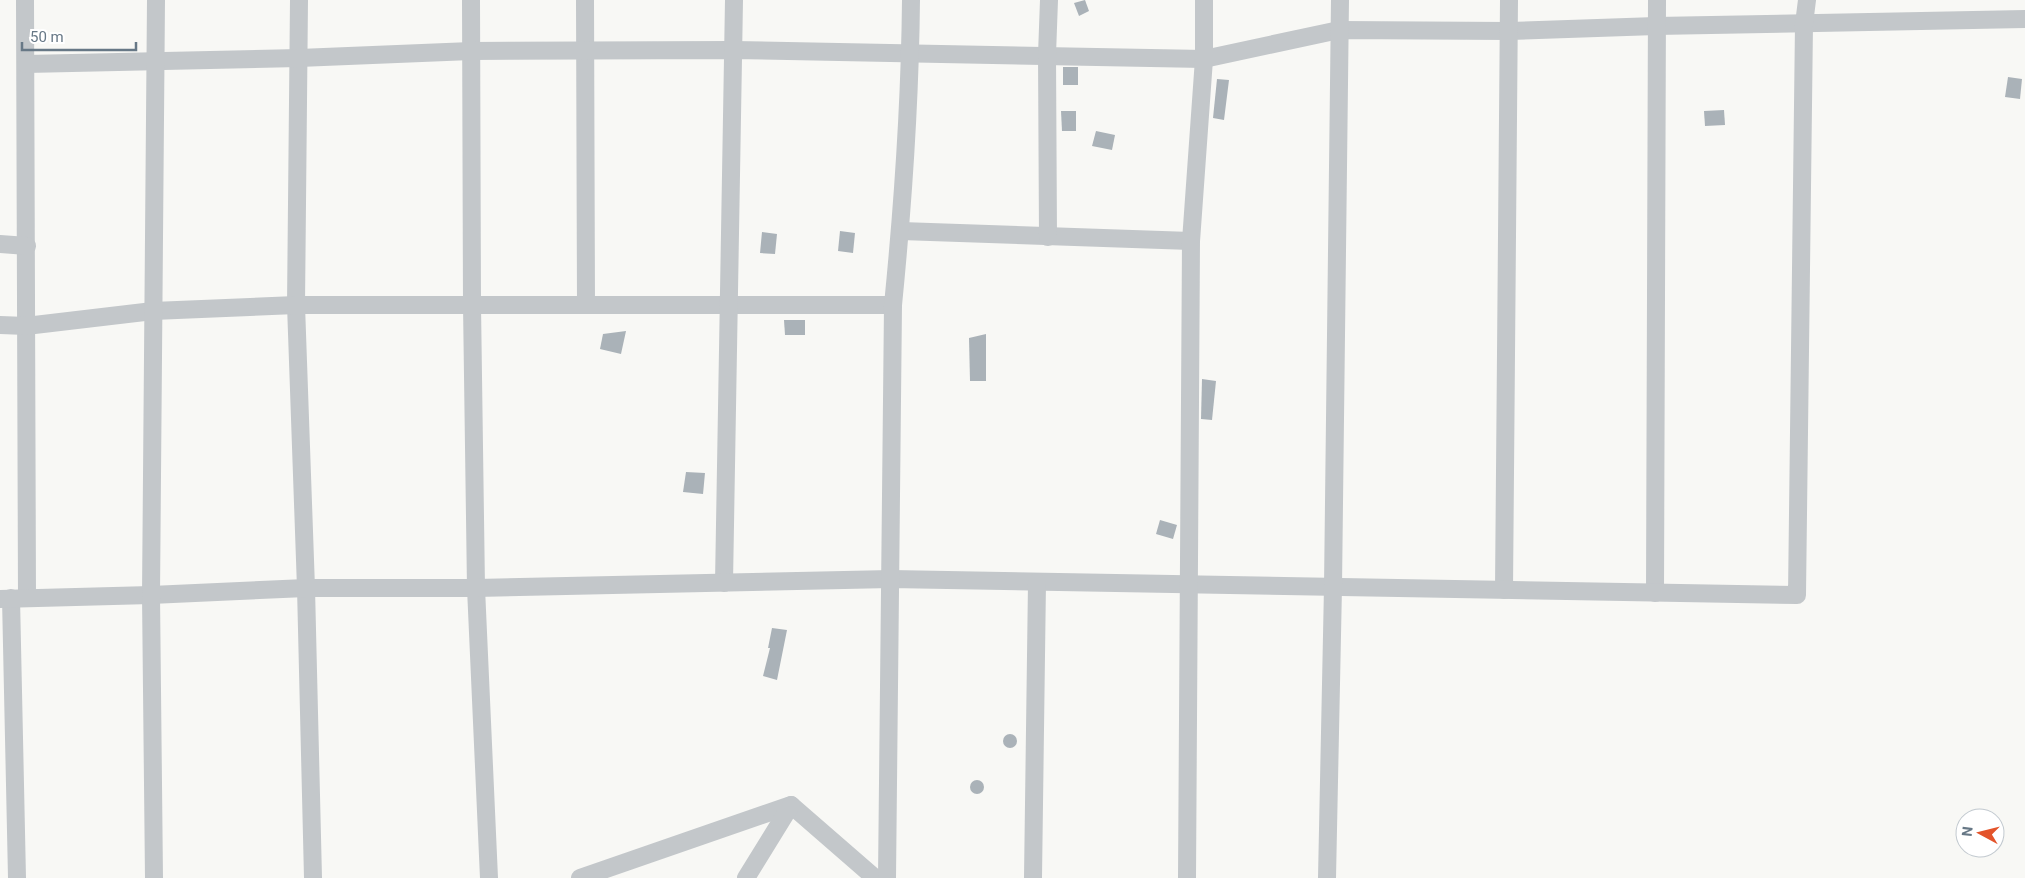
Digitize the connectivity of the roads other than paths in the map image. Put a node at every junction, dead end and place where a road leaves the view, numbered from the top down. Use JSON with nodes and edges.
{"nodes":[{"id":1,"x":25,"y":0,"type":"edge"},
{"id":2,"x":156,"y":0,"type":"edge"},
{"id":3,"x":299,"y":0,"type":"edge"},
{"id":4,"x":471,"y":0,"type":"edge"},
{"id":5,"x":586,"y":0,"type":"edge"},
{"id":6,"x":734,"y":0,"type":"edge"},
{"id":7,"x":910,"y":0,"type":"edge"},
{"id":8,"x":1048,"y":0,"type":"edge"},
{"id":9,"x":1204,"y":0,"type":"edge"},
{"id":10,"x":1340,"y":0,"type":"edge"},
{"id":11,"x":1509,"y":0,"type":"edge"},
{"id":12,"x":1657,"y":0,"type":"edge"},
{"id":13,"x":1806,"y":0,"type":"edge"},
{"id":14,"x":2025,"y":19,"type":"edge"},
{"id":15,"x":1804,"y":24,"type":"junction"},
{"id":16,"x":1656,"y":26,"type":"junction"},
{"id":17,"x":1339,"y":30,"type":"junction"},
{"id":18,"x":1509,"y":31,"type":"junction"},
{"id":19,"x":734,"y":50,"type":"junction"},
{"id":20,"x":471,"y":51,"type":"junction"},
{"id":21,"x":585,"y":51,"type":"junction"},
{"id":22,"x":910,"y":52,"type":"junction"},
{"id":23,"x":1047,"y":55,"type":"junction"},
{"id":24,"x":299,"y":58,"type":"junction"},
{"id":25,"x":1204,"y":59,"type":"junction"},
{"id":26,"x":156,"y":60,"type":"junction"},
{"id":27,"x":26,"y":64,"type":"junction"},
{"id":28,"x":901,"y":231,"type":"junction"},
{"id":29,"x":1048,"y":237,"type":"junction"},
{"id":30,"x":1191,"y":242,"type":"junction"},
{"id":31,"x":0,"y":244,"type":"edge"},
{"id":32,"x":27,"y":246,"type":"junction"},
{"id":33,"x":472,"y":304,"type":"junction"},
{"id":34,"x":586,"y":304,"type":"junction"},
{"id":35,"x":296,"y":305,"type":"junction"},
{"id":36,"x":894,"y":305,"type":"junction"},
{"id":37,"x":729,"y":306,"type":"junction"},
{"id":38,"x":153,"y":310,"type":"junction"},
{"id":39,"x":0,"y":325,"type":"edge"},
{"id":40,"x":26,"y":326,"type":"junction"},
{"id":41,"x":890,"y":579,"type":"junction"},
{"id":42,"x":1037,"y":582,"type":"junction"},
{"id":43,"x":724,"y":583,"type":"junction"},
{"id":44,"x":1189,"y":584,"type":"junction"},
{"id":45,"x":1333,"y":586,"type":"junction"},
{"id":46,"x":306,"y":588,"type":"junction"},
{"id":47,"x":476,"y":588,"type":"junction"},
{"id":48,"x":1504,"y":590,"type":"junction"},
{"id":49,"x":1655,"y":593,"type":"junction"},
{"id":50,"x":151,"y":595,"type":"junction"},
{"id":51,"x":13,"y":598,"type":"edge"},
{"id":52,"x":791,"y":805,"type":"junction"},
{"id":53,"x":17,"y":878,"type":"edge"},
{"id":54,"x":154,"y":878,"type":"edge"},
{"id":55,"x":313,"y":878,"type":"edge"},
{"id":56,"x":489,"y":878,"type":"edge"},
{"id":57,"x":580,"y":878,"type":"edge"},
{"id":58,"x":746,"y":878,"type":"edge"},
{"id":59,"x":875,"y":878,"type":"edge"},
{"id":60,"x":887,"y":878,"type":"edge"},
{"id":61,"x":1034,"y":878,"type":"edge"},
{"id":62,"x":1187,"y":878,"type":"edge"},
{"id":63,"x":1326,"y":878,"type":"edge"}],
"edges":[{"from":1,"to":27,"type":"street"},
{"from":2,"to":26,"type":"street"},
{"from":3,"to":24,"type":"street"},
{"from":4,"to":20,"type":"street"},
{"from":5,"to":21,"type":"street"},
{"from":6,"to":19,"type":"street"},
{"from":7,"to":22,"type":"street"},
{"from":8,"to":23,"type":"street"},
{"from":9,"to":25,"type":"street"},
{"from":10,"to":17,"type":"street"},
{"from":11,"to":18,"type":"street"},
{"from":12,"to":16,"type":"street"},
{"from":13,"to":15,"type":"street"},
{"from":14,"to":15,"type":"street"},
{"from":15,"to":16,"type":"street"},
{"from":15,"to":49,"type":"street"},
{"from":16,"to":18,"type":"street"},
{"from":16,"to":49,"type":"street"},
{"from":17,"to":18,"type":"street"},
{"from":17,"to":25,"type":"street"},
{"from":17,"to":45,"type":"street"},
{"from":18,"to":48,"type":"street"},
{"from":19,"to":21,"type":"street"},
{"from":19,"to":22,"type":"street"},
{"from":19,"to":37,"type":"street"},
{"from":20,"to":21,"type":"street"},
{"from":20,"to":24,"type":"street"},
{"from":20,"to":33,"type":"street"},
{"from":21,"to":34,"type":"street"},
{"from":22,"to":23,"type":"street"},
{"from":22,"to":28,"type":"street"},
{"from":23,"to":25,"type":"street"},
{"from":23,"to":29,"type":"street"},
{"from":24,"to":26,"type":"street"},
{"from":24,"to":35,"type":"street"},
{"from":25,"to":30,"type":"street"},
{"from":26,"to":27,"type":"street"},
{"from":26,"to":38,"type":"street"},
{"from":27,"to":32,"type":"street"},
{"from":28,"to":29,"type":"street"},
{"from":28,"to":36,"type":"street"},
{"from":29,"to":30,"type":"street"},
{"from":30,"to":44,"type":"street"},
{"from":31,"to":32,"type":"street"},
{"from":32,"to":40,"type":"street"},
{"from":33,"to":34,"type":"street"},
{"from":33,"to":35,"type":"street"},
{"from":33,"to":47,"type":"street"},
{"from":34,"to":37,"type":"street"},
{"from":35,"to":38,"type":"street"},
{"from":35,"to":46,"type":"street"},
{"from":36,"to":37,"type":"street"},
{"from":36,"to":41,"type":"street"},
{"from":37,"to":43,"type":"street"},
{"from":38,"to":40,"type":"street"},
{"from":38,"to":50,"type":"street"},
{"from":39,"to":40,"type":"street"},
{"from":40,"to":51,"type":"street"},
{"from":41,"to":42,"type":"street"},
{"from":41,"to":43,"type":"street"},
{"from":41,"to":60,"type":"street"},
{"from":42,"to":44,"type":"street"},
{"from":42,"to":61,"type":"street"},
{"from":43,"to":47,"type":"street"},
{"from":44,"to":45,"type":"street"},
{"from":44,"to":62,"type":"street"},
{"from":45,"to":48,"type":"street"},
{"from":45,"to":63,"type":"street"},
{"from":46,"to":47,"type":"street"},
{"from":46,"to":50,"type":"street"},
{"from":46,"to":55,"type":"street"},
{"from":47,"to":56,"type":"street"},
{"from":48,"to":49,"type":"street"},
{"from":50,"to":51,"type":"street"},
{"from":50,"to":54,"type":"street"},
{"from":51,"to":53,"type":"street"},
{"from":52,"to":57,"type":"street"},
{"from":52,"to":58,"type":"street"},
{"from":52,"to":59,"type":"street"}]}
